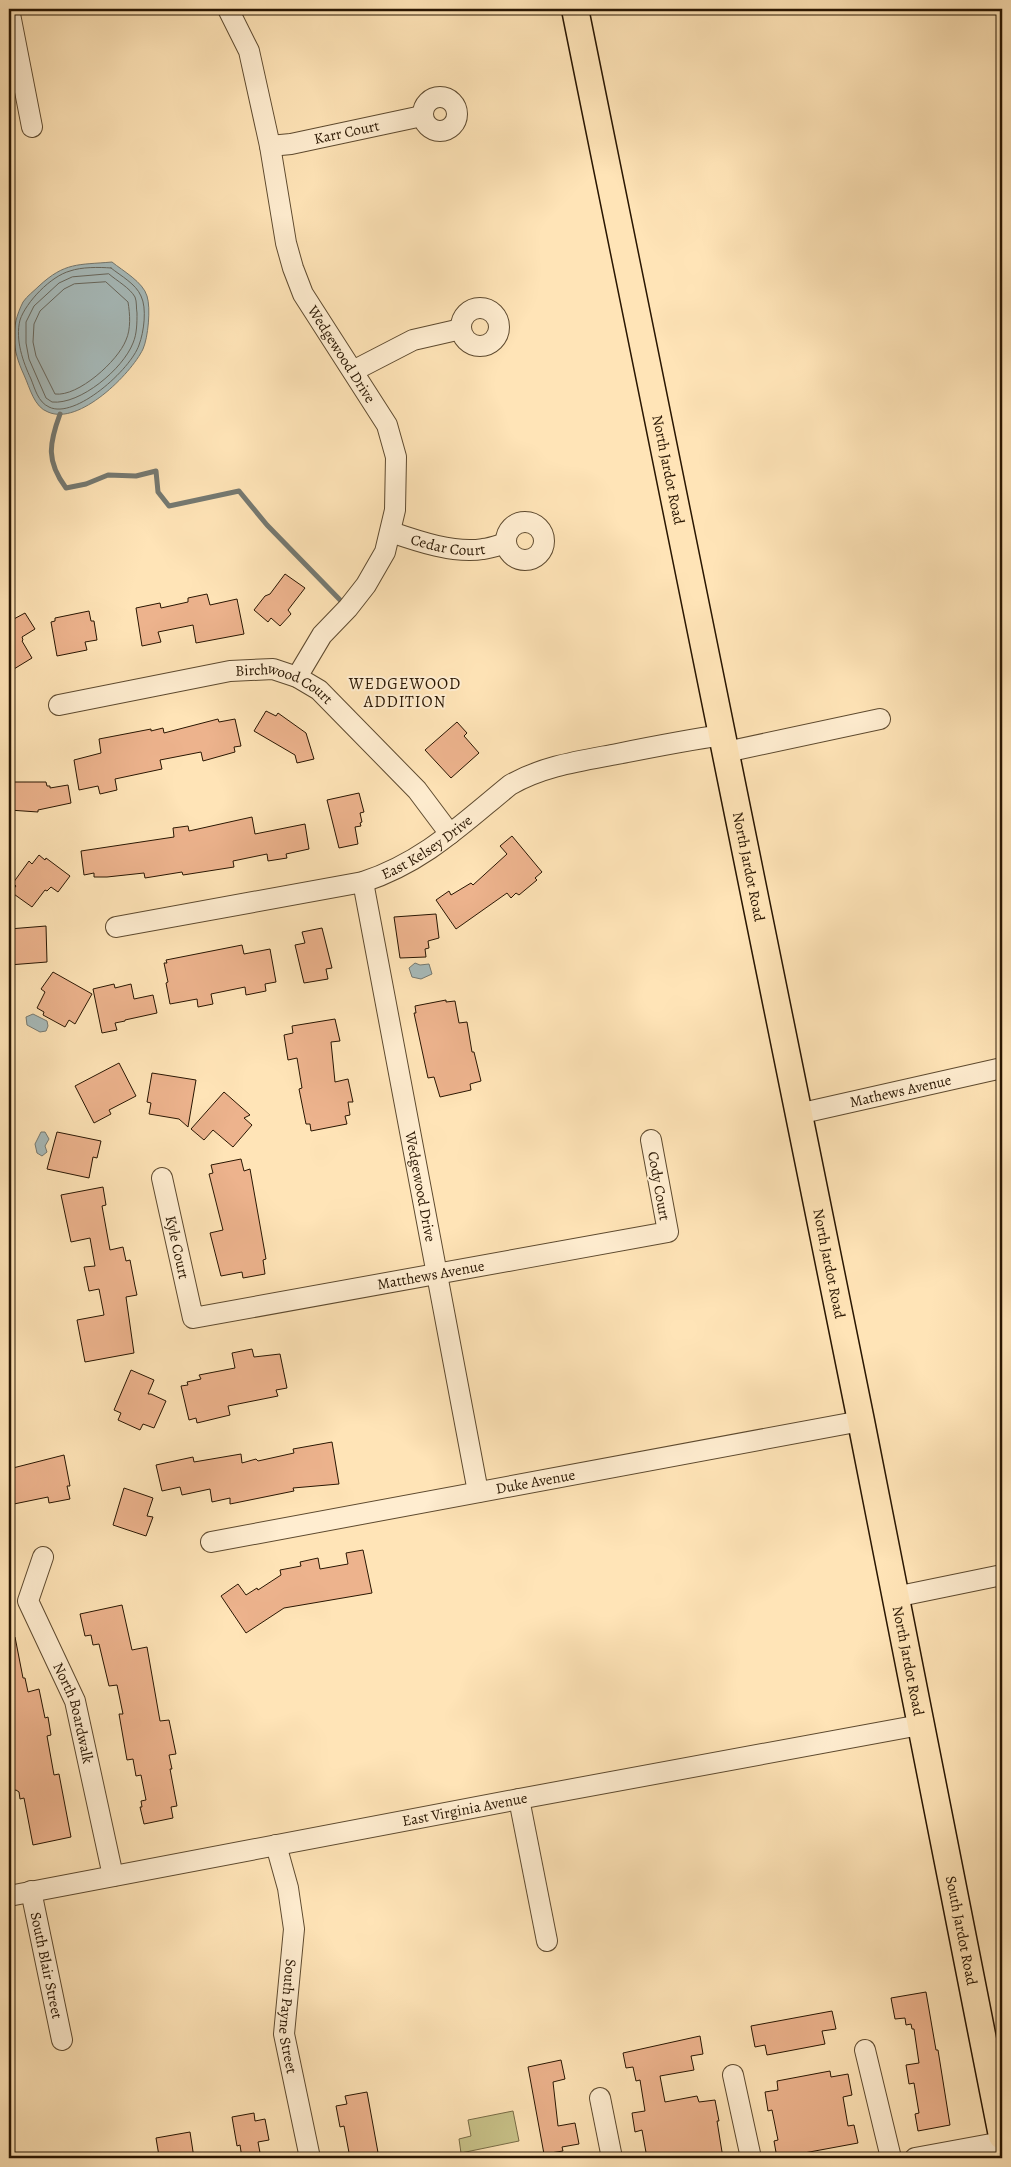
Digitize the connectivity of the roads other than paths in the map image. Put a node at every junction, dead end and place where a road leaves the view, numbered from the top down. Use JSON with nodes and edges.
{"nodes":[{"id":1,"x":10,"y":9,"type":"edge"},
{"id":2,"x":228,"y":9,"type":"edge"},
{"id":3,"x":575,"y":9,"type":"edge"},
{"id":4,"x":422,"y":116,"type":"dead end"},
{"id":5,"x":32,"y":127,"type":"dead end"},
{"id":6,"x":270,"y":146,"type":"junction"},
{"id":7,"x":461,"y":329,"type":"dead end"},
{"id":8,"x":353,"y":371,"type":"junction"},
{"id":9,"x":391,"y":532,"type":"junction"},
{"id":10,"x":506,"y":543,"type":"dead end"},
{"id":11,"x":298,"y":677,"type":"junction"},
{"id":12,"x":59,"y":705,"type":"dead end"},
{"id":13,"x":880,"y":719,"type":"dead end"},
{"id":14,"x":724,"y":744,"type":"junction"},
{"id":15,"x":450,"y":834,"type":"junction"},
{"id":16,"x":363,"y":882,"type":"junction"},
{"id":17,"x":116,"y":926,"type":"dead end"},
{"id":18,"x":1002,"y":1068,"type":"edge"},
{"id":19,"x":798,"y":1114,"type":"junction"},
{"id":20,"x":651,"y":1140,"type":"dead end"},
{"id":21,"x":162,"y":1178,"type":"dead end"},
{"id":22,"x":668,"y":1232,"type":"joint"},
{"id":23,"x":437,"y":1273,"type":"junction"},
{"id":24,"x":193,"y":1318,"type":"joint"},
{"id":25,"x":861,"y":1421,"type":"junction"},
{"id":26,"x":478,"y":1492,"type":"junction"},
{"id":27,"x":211,"y":1542,"type":"dead end"},
{"id":28,"x":43,"y":1557,"type":"dead end"},
{"id":29,"x":1002,"y":1575,"type":"edge"},
{"id":30,"x":894,"y":1597,"type":"junction"},
{"id":31,"x":920,"y":1725,"type":"junction"},
{"id":32,"x":519,"y":1799,"type":"junction"},
{"id":33,"x":276,"y":1844,"type":"junction"},
{"id":34,"x":113,"y":1876,"type":"junction"},
{"id":35,"x":31,"y":1891,"type":"junction"},
{"id":36,"x":9,"y":1896,"type":"edge"},
{"id":37,"x":547,"y":1942,"type":"dead end"},
{"id":38,"x":62,"y":2040,"type":"dead end"},
{"id":39,"x":865,"y":2050,"type":"dead end"},
{"id":40,"x":733,"y":2075,"type":"dead end"},
{"id":41,"x":600,"y":2098,"type":"dead end"},
{"id":42,"x":1002,"y":2136,"type":"edge"},
{"id":43,"x":1002,"y":2142,"type":"edge"},
{"id":44,"x":310,"y":2158,"type":"edge"},
{"id":45,"x":612,"y":2158,"type":"edge"},
{"id":46,"x":751,"y":2158,"type":"edge"},
{"id":47,"x":891,"y":2158,"type":"edge"},
{"id":48,"x":915,"y":2158,"type":"edge"}],
"edges":[{"from":1,"to":5,"type":"street"},
{"from":2,"to":6,"type":"street","name":"Wedgewood Drive"},
{"from":3,"to":14,"type":"main road","name":"North Jardot Road"},
{"from":4,"to":6,"type":"street","name":"Karr Court"},
{"from":6,"to":8,"type":"street","name":"Wedgewood Drive"},
{"from":7,"to":8,"type":"street"},
{"from":8,"to":9,"type":"street","name":"Wedgewood Drive"},
{"from":9,"to":10,"type":"street","name":"Cedar Court"},
{"from":9,"to":11,"type":"street","name":"Wedgewood Drive"},
{"from":11,"to":12,"type":"street","name":"Birchwood Court"},
{"from":11,"to":15,"type":"street","name":"Birchwood Court"},
{"from":13,"to":14,"type":"street","name":"East Kelsey Drive"},
{"from":14,"to":15,"type":"street","name":"East Kelsey Drive"},
{"from":14,"to":19,"type":"main road","name":"North Jardot Road"},
{"from":15,"to":16,"type":"street","name":"East Kelsey Drive"},
{"from":16,"to":17,"type":"street","name":"East Kelsey Drive"},
{"from":16,"to":23,"type":"street","name":"Wedgewood Drive"},
{"from":18,"to":19,"type":"street","name":"Mathews Avenue"},
{"from":19,"to":25,"type":"main road","name":"North Jardot Road"},
{"from":20,"to":22,"type":"street","name":"Cody Court"},
{"from":21,"to":24,"type":"street","name":"Kyle Court"},
{"from":22,"to":23,"type":"street","name":"Matthews Avenue"},
{"from":23,"to":24,"type":"street","name":"Matthews Avenue"},
{"from":23,"to":26,"type":"street","name":"Wedgewood Drive"},
{"from":25,"to":26,"type":"street","name":"Duke Avenue"},
{"from":25,"to":30,"type":"main road","name":"North Jardot Road"},
{"from":26,"to":27,"type":"street","name":"Duke Avenue"},
{"from":28,"to":34,"type":"street","name":"North Boardwalk"},
{"from":29,"to":30,"type":"street"},
{"from":30,"to":31,"type":"main road","name":"North Jardot Road"},
{"from":31,"to":32,"type":"street","name":"East Virginia Avenue"},
{"from":31,"to":42,"type":"main road","name":"South Jardot Road"},
{"from":32,"to":33,"type":"street","name":"East Virginia Avenue"},
{"from":32,"to":37,"type":"street"},
{"from":33,"to":34,"type":"street","name":"East Virginia Avenue"},
{"from":33,"to":44,"type":"street","name":"South Payne Street"},
{"from":34,"to":35,"type":"street","name":"East Virginia Avenue"},
{"from":35,"to":36,"type":"street","name":"East Virginia Avenue"},
{"from":35,"to":38,"type":"street","name":"South Blair Street"},
{"from":39,"to":47,"type":"street"},
{"from":40,"to":46,"type":"street"},
{"from":41,"to":45,"type":"street"},
{"from":43,"to":48,"type":"street"}]}
